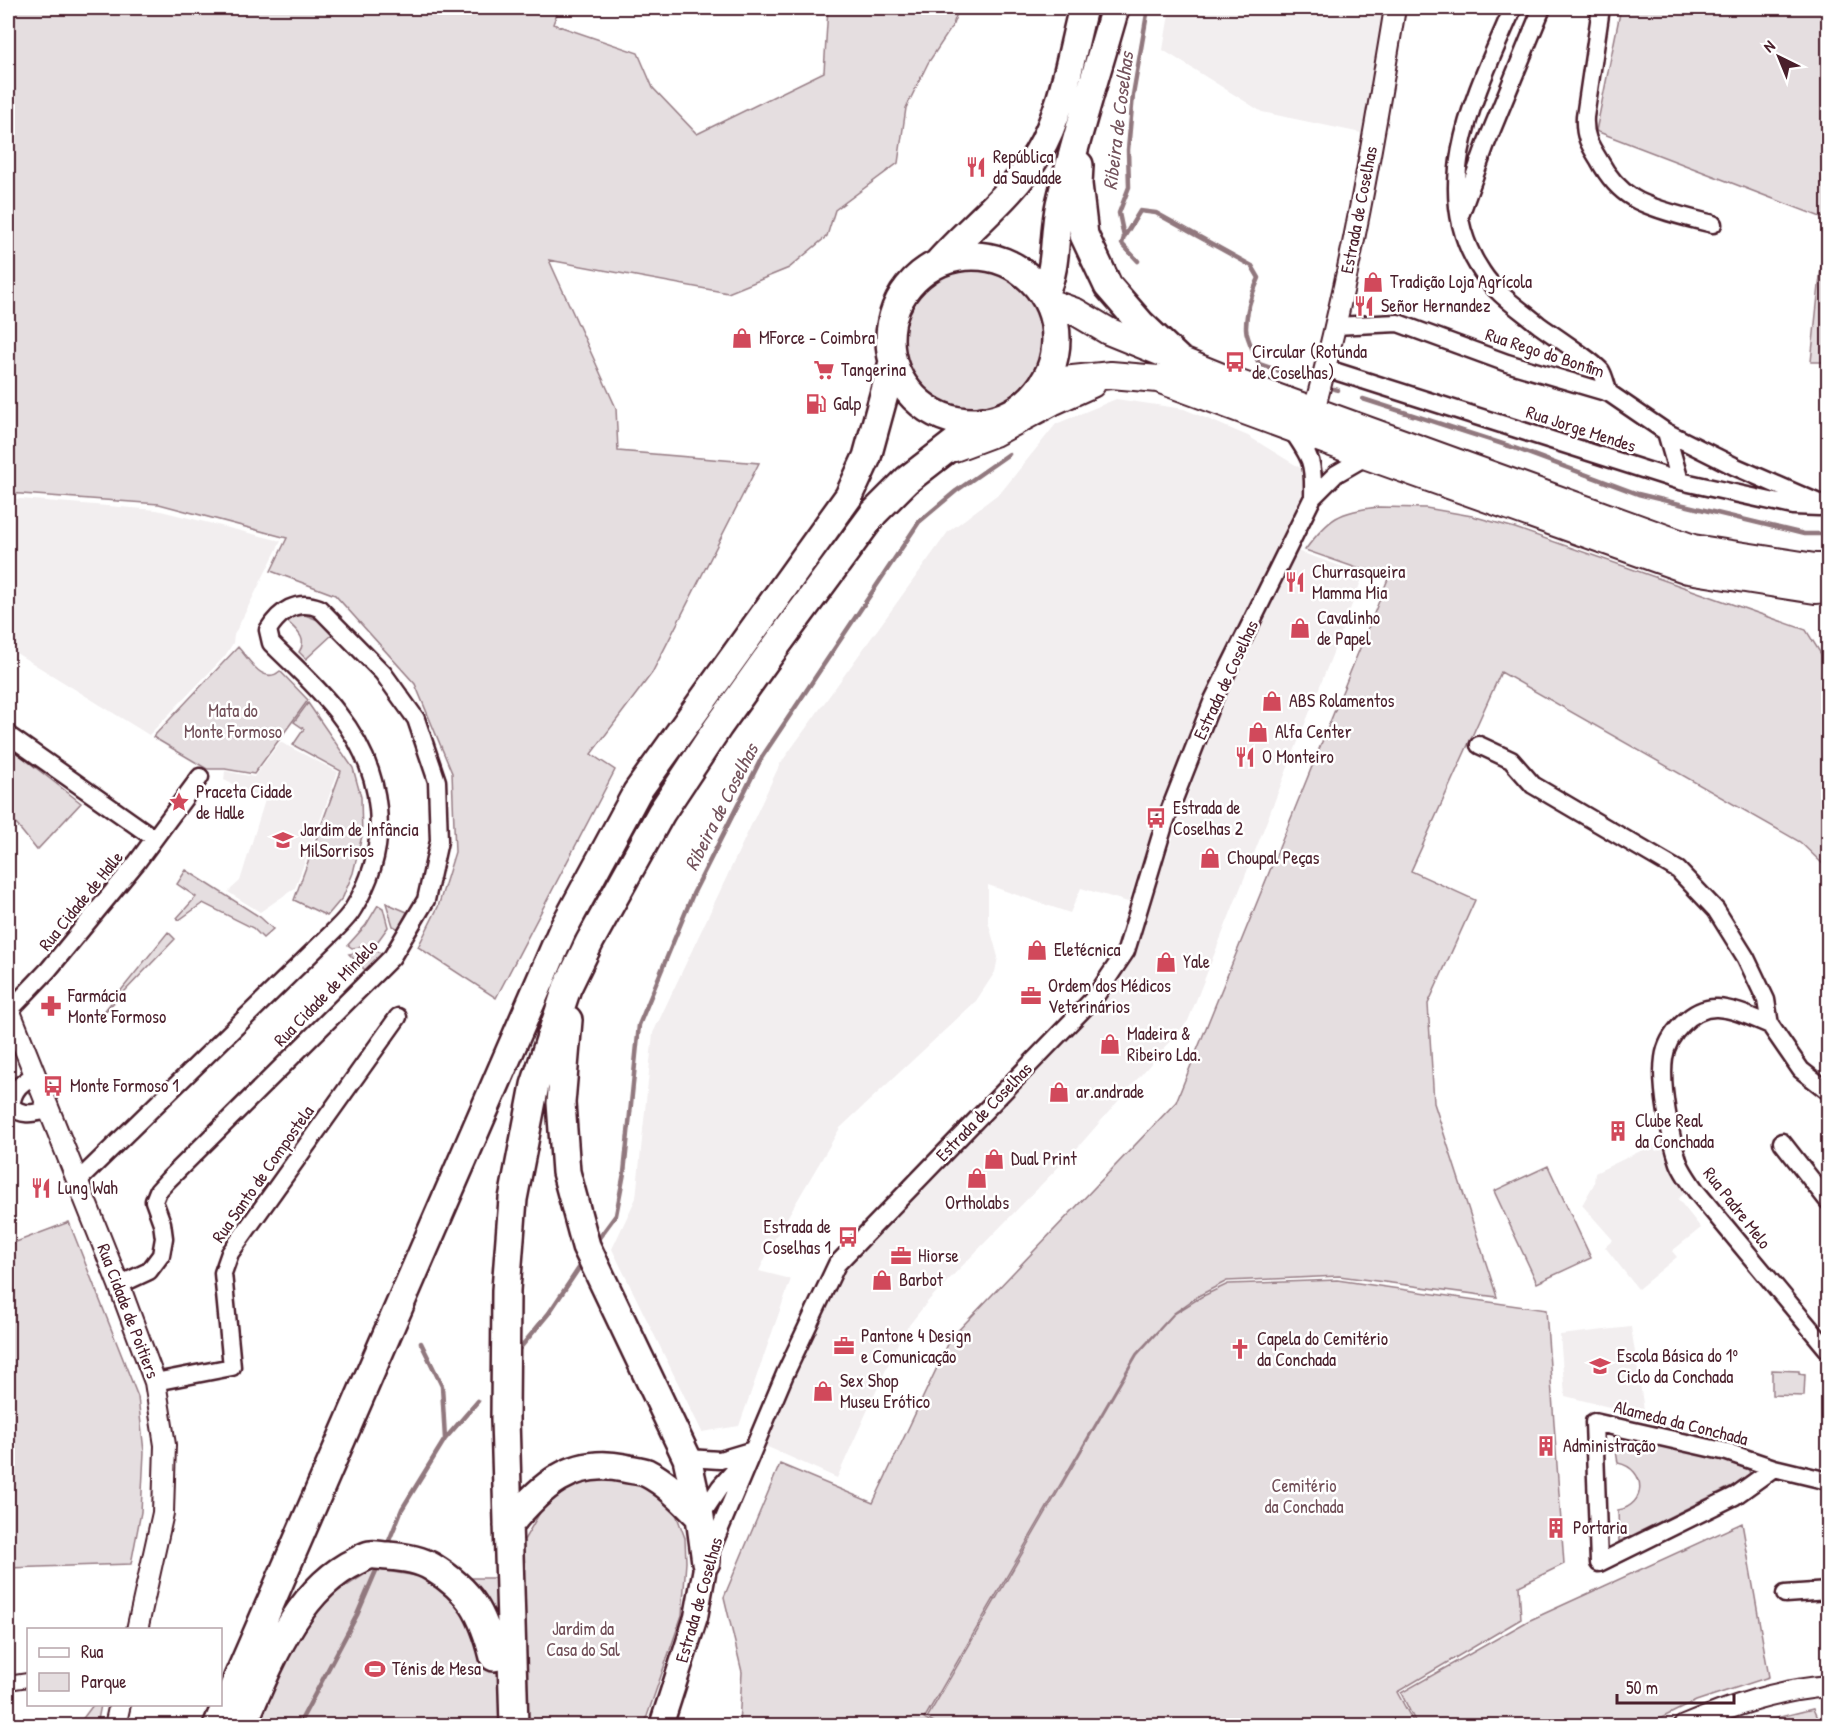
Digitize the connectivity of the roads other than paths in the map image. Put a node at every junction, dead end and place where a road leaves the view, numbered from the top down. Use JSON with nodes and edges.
{"nodes":[{"id":1,"x":1083,"y":8,"type":"edge"},
{"id":2,"x":1114,"y":8,"type":"edge"},
{"id":3,"x":1395,"y":8,"type":"edge"},
{"id":4,"x":1513,"y":8,"type":"edge"},
{"id":5,"x":1542,"y":8,"type":"edge"},
{"id":6,"x":1601,"y":8,"type":"edge"},
{"id":7,"x":1082,"y":126,"type":"junction"},
{"id":8,"x":1460,"y":216,"type":"junction"},
{"id":9,"x":1713,"y":224,"type":"dead end"},
{"id":10,"x":939,"y":262,"type":"junction"},
{"id":11,"x":1046,"y":298,"type":"junction"},
{"id":12,"x":1334,"y":326,"type":"junction"},
{"id":13,"x":1177,"y":358,"type":"junction"},
{"id":14,"x":893,"y":362,"type":"junction"},
{"id":15,"x":1325,"y":368,"type":"junction"},
{"id":16,"x":1111,"y":375,"type":"junction"},
{"id":17,"x":1044,"y":382,"type":"junction"},
{"id":18,"x":1609,"y":393,"type":"junction"},
{"id":19,"x":1314,"y":410,"type":"junction"},
{"id":20,"x":983,"y":421,"type":"junction"},
{"id":21,"x":1289,"y":427,"type":"junction"},
{"id":22,"x":1666,"y":432,"type":"junction"},
{"id":23,"x":942,"y":452,"type":"junction"},
{"id":24,"x":1367,"y":456,"type":"junction"},
{"id":25,"x":1680,"y":481,"type":"junction"},
{"id":26,"x":1313,"y":497,"type":"junction"},
{"id":27,"x":1828,"y":507,"type":"edge"},
{"id":28,"x":1828,"y":567,"type":"edge"},
{"id":29,"x":1828,"y":589,"type":"edge"},
{"id":30,"x":8,"y":735,"type":"edge"},
{"id":31,"x":1479,"y":745,"type":"dead end"},
{"id":32,"x":200,"y":777,"type":"dead end"},
{"id":33,"x":154,"y":838,"type":"junction"},
{"id":34,"x":562,"y":931,"type":"junction"},
{"id":35,"x":590,"y":941,"type":"junction"},
{"id":36,"x":8,"y":1009,"type":"edge"},
{"id":37,"x":398,"y":1017,"type":"dead end"},
{"id":38,"x":1770,"y":1025,"type":"junction"},
{"id":39,"x":35,"y":1075,"type":"junction"},
{"id":40,"x":1828,"y":1091,"type":"edge"},
{"id":41,"x":9,"y":1106,"type":"edge"},
{"id":42,"x":49,"y":1110,"type":"junction"},
{"id":43,"x":1782,"y":1142,"type":"dead end"},
{"id":44,"x":78,"y":1181,"type":"junction"},
{"id":45,"x":1828,"y":1201,"type":"edge"},
{"id":46,"x":119,"y":1285,"type":"junction"},
{"id":47,"x":1828,"y":1350,"type":"edge"},
{"id":48,"x":155,"y":1382,"type":"junction"},
{"id":49,"x":751,"y":1451,"type":"junction"},
{"id":50,"x":687,"y":1458,"type":"junction"},
{"id":51,"x":1774,"y":1468,"type":"junction"},
{"id":52,"x":1828,"y":1481,"type":"edge"},
{"id":53,"x":700,"y":1517,"type":"junction"},
{"id":54,"x":503,"y":1543,"type":"junction"},
{"id":55,"x":706,"y":1562,"type":"junction"},
{"id":56,"x":1828,"y":1591,"type":"edge"},
{"id":57,"x":1785,"y":1594,"type":"dead end"},
{"id":58,"x":136,"y":1628,"type":"edge"},
{"id":59,"x":494,"y":1657,"type":"junction"},
{"id":60,"x":27,"y":1680,"type":"edge"},
{"id":61,"x":8,"y":1683,"type":"edge"},
{"id":62,"x":1828,"y":1686,"type":"edge"},
{"id":63,"x":120,"y":1706,"type":"edge"},
{"id":64,"x":115,"y":1725,"type":"edge"},
{"id":65,"x":217,"y":1725,"type":"edge"},
{"id":66,"x":242,"y":1725,"type":"edge"},
{"id":67,"x":495,"y":1725,"type":"edge"},
{"id":68,"x":514,"y":1725,"type":"edge"},
{"id":69,"x":661,"y":1725,"type":"edge"},
{"id":70,"x":1684,"y":1725,"type":"edge"}],
"edges":[{"from":1,"to":10,"type":"highway"},
{"from":2,"to":7,"type":"highway"},
{"from":3,"to":12,"type":"street","name":"Estrada de Coselhas"},
{"from":4,"to":8,"type":"street"},
{"from":5,"to":8,"type":"street"},
{"from":6,"to":9,"type":"street"},
{"from":7,"to":11,"type":"highway"},
{"from":7,"to":13,"type":"highway"},
{"from":8,"to":18,"type":"street"},
{"from":10,"to":11,"type":"highway"},
{"from":10,"to":14,"type":"highway"},
{"from":11,"to":13,"type":"main road"},
{"from":11,"to":17,"type":"highway"},
{"from":12,"to":15,"type":"street","name":"Estrada de Coselhas"},
{"from":12,"to":18,"type":"street","name":"Rua Rego do Bonfim"},
{"from":13,"to":19,"type":"main road"},
{"from":14,"to":20,"type":"highway"},
{"from":14,"to":34,"type":"highway"},
{"from":15,"to":19,"type":"street","name":"Estrada de Coselhas"},
{"from":15,"to":25,"type":"street","name":"Rua Jorge Mendes"},
{"from":16,"to":17,"type":"main road"},
{"from":16,"to":21,"type":"main road"},
{"from":16,"to":23,"type":"main road"},
{"from":17,"to":20,"type":"highway"},
{"from":18,"to":22,"type":"street","name":"Rua Rego do Bonfim"},
{"from":19,"to":28,"type":"main road"},
{"from":20,"to":23,"type":"highway"},
{"from":21,"to":24,"type":"main road"},
{"from":21,"to":26,"type":"street","name":"Estrada de Coselhas"},
{"from":22,"to":25,"type":"street"},
{"from":22,"to":27,"type":"street","name":"Rua Rego do Bonfim"},
{"from":23,"to":35,"type":"highway"},
{"from":24,"to":26,"type":"street","name":"Estrada de Coselhas"},
{"from":24,"to":29,"type":"main road"},
{"from":25,"to":27,"type":"street","name":"Rua Jorge Mendes"},
{"from":26,"to":49,"type":"street","name":"Estrada de Coselhas"},
{"from":30,"to":33,"type":"street"},
{"from":31,"to":38,"type":"street"},
{"from":32,"to":33,"type":"street","name":"Rua Cidade de Halle"},
{"from":33,"to":36,"type":"street","name":"Rua Cidade de Halle"},
{"from":34,"to":54,"type":"highway"},
{"from":34,"to":65,"type":"highway"},
{"from":35,"to":50,"type":"highway"},
{"from":35,"to":54,"type":"highway"},
{"from":36,"to":39,"type":"street","name":"Rua Cidade de Poitiers"},
{"from":37,"to":48,"type":"street","name":"Rua Santo de Compostela"},
{"from":38,"to":40,"type":"street"},
{"from":38,"to":47,"type":"street","name":"Rua Padre Melo"},
{"from":39,"to":41,"type":"street"},
{"from":39,"to":42,"type":"street","name":"Rua Cidade de Poitiers"},
{"from":41,"to":42,"type":"street"},
{"from":42,"to":44,"type":"street","name":"Rua Cidade de Poitiers"},
{"from":43,"to":45,"type":"street"},
{"from":44,"to":46,"type":"street","name":"Rua Cidade de Poitiers"},
{"from":44,"to":46,"type":"street","name":"Rua Cidade de Mindelo"},
{"from":46,"to":48,"type":"street","name":"Rua Cidade de Poitiers"},
{"from":48,"to":58,"type":"street","name":"Rua Cidade de Poitiers"},
{"from":49,"to":50,"type":"street"},
{"from":49,"to":53,"type":"street"},
{"from":49,"to":55,"type":"street","name":"Estrada de Coselhas"},
{"from":50,"to":53,"type":"highway"},
{"from":51,"to":51,"type":"street","name":"Alameda da Conchada"},
{"from":51,"to":52,"type":"street","name":"Alameda da Conchada"},
{"from":53,"to":54,"type":"highway"},
{"from":53,"to":55,"type":"highway"},
{"from":54,"to":59,"type":"highway"},
{"from":54,"to":68,"type":"highway"},
{"from":55,"to":69,"type":"main road","name":"Estrada de Coselhas"},
{"from":56,"to":57,"type":"street"},
{"from":59,"to":66,"type":"highway"},
{"from":59,"to":67,"type":"highway"},
{"from":60,"to":61,"type":"street"},
{"from":62,"to":70,"type":"street"},
{"from":63,"to":64,"type":"street"}]}
